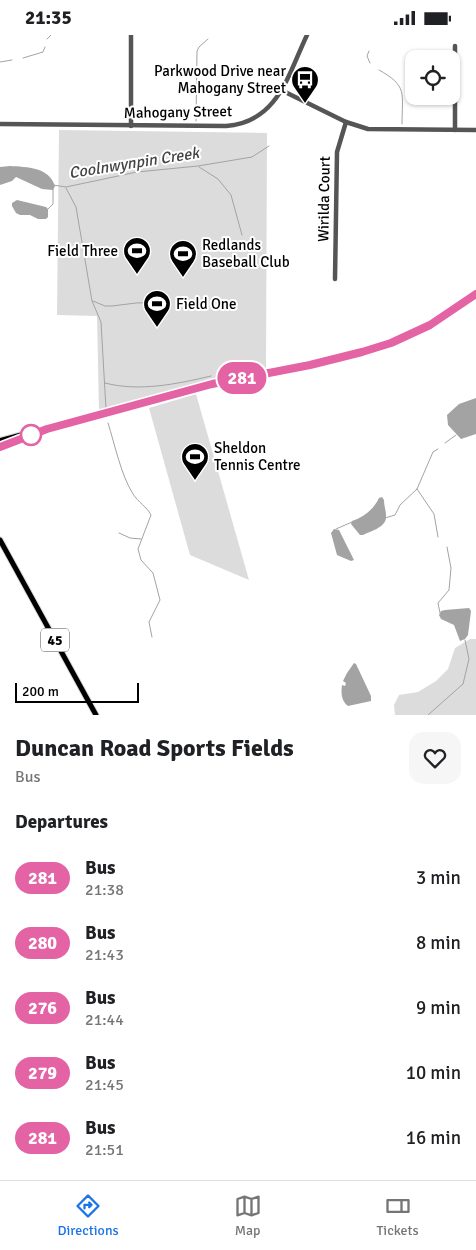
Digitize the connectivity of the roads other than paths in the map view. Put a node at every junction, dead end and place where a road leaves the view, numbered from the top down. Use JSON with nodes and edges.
{"nodes":[{"id":1,"x":131,"y":35,"type":"edge"},
{"id":2,"x":307,"y":35,"type":"edge"},
{"id":3,"x":455,"y":46,"type":"dead end"},
{"id":4,"x":281,"y":90,"type":"junction"},
{"id":5,"x":346,"y":121,"type":"junction"},
{"id":6,"x":0,"y":124,"type":"edge"},
{"id":7,"x":131,"y":126,"type":"junction"},
{"id":8,"x":455,"y":129,"type":"junction"},
{"id":9,"x":476,"y":130,"type":"edge"},
{"id":10,"x":335,"y":279,"type":"dead end"},
{"id":11,"x":476,"y":293,"type":"edge"},
{"id":12,"x":47,"y":429,"type":"junction"},
{"id":13,"x":0,"y":441,"type":"edge"},
{"id":14,"x":0,"y":447,"type":"edge"},
{"id":15,"x":0,"y":540,"type":"edge"},
{"id":16,"x":1,"y":547,"type":"edge"},
{"id":17,"x":13,"y":565,"type":"junction"},
{"id":18,"x":96,"y":715,"type":"edge"}],
"edges":[{"from":1,"to":7,"type":"street"},
{"from":2,"to":4,"type":"street","name":"Mahogany Street"},
{"from":3,"to":8,"type":"street"},
{"from":4,"to":5,"type":"street"},
{"from":4,"to":7,"type":"street","name":"Mahogany Street"},
{"from":5,"to":8,"type":"street"},
{"from":5,"to":10,"type":"street","name":"Wirilda Court"},
{"from":6,"to":7,"type":"street","name":"Mahogany Street"},
{"from":8,"to":9,"type":"street"},
{"from":11,"to":12,"type":"highway"},
{"from":12,"to":13,"type":"highway"},
{"from":12,"to":14,"type":"highway"},
{"from":15,"to":17,"type":"main road","number":"45"},
{"from":16,"to":17,"type":"main road","number":"45"},
{"from":17,"to":18,"type":"main road","number":"45"}]}
